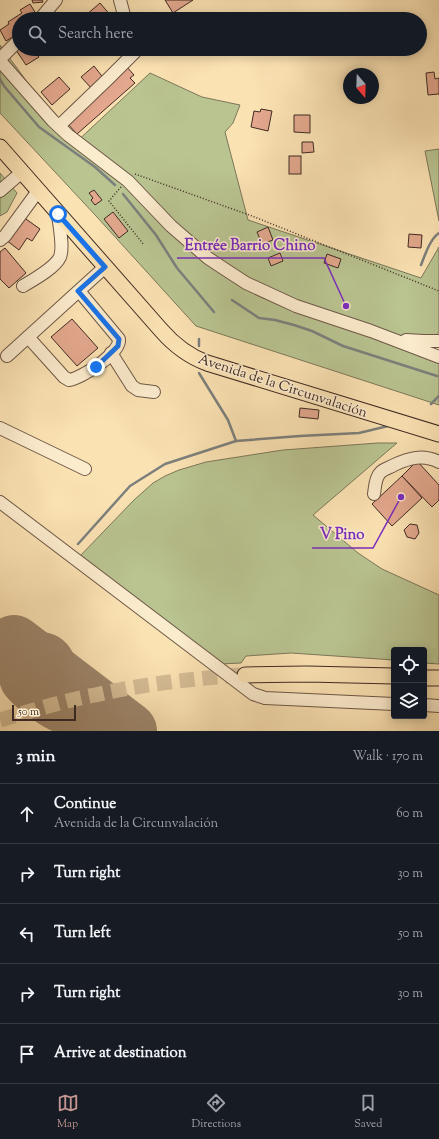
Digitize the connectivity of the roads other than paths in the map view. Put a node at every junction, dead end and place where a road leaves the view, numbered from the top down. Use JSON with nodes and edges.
{"nodes":[{"id":1,"x":56,"y":0,"type":"edge"},
{"id":2,"x":120,"y":0,"type":"edge"},
{"id":3,"x":46,"y":12,"type":"edge"},
{"id":4,"x":123,"y":12,"type":"edge"},
{"id":5,"x":12,"y":47,"type":"edge"},
{"id":6,"x":131,"y":56,"type":"edge"},
{"id":7,"x":0,"y":60,"type":"edge"},
{"id":8,"x":59,"y":126,"type":"junction"},
{"id":9,"x":0,"y":147,"type":"edge"},
{"id":10,"x":22,"y":172,"type":"junction"},
{"id":11,"x":0,"y":191,"type":"edge"},
{"id":12,"x":38,"y":192,"type":"junction"},
{"id":13,"x":58,"y":214,"type":"junction"},
{"id":14,"x":0,"y":240,"type":"edge"},
{"id":15,"x":105,"y":267,"type":"junction"},
{"id":16,"x":23,"y":286,"type":"dead end"},
{"id":17,"x":78,"y":291,"type":"junction"},
{"id":18,"x":386,"y":336,"type":"junction"},
{"id":19,"x":28,"y":337,"type":"junction"},
{"id":20,"x":439,"y":341,"type":"edge"},
{"id":21,"x":111,"y":353,"type":"junction"},
{"id":22,"x":8,"y":356,"type":"dead end"},
{"id":23,"x":439,"y":357,"type":"edge"},
{"id":24,"x":154,"y":392,"type":"dead end"},
{"id":25,"x":0,"y":428,"type":"edge"},
{"id":26,"x":439,"y":434,"type":"edge"},
{"id":27,"x":439,"y":462,"type":"edge"},
{"id":28,"x":85,"y":469,"type":"dead end"},
{"id":29,"x":374,"y":494,"type":"dead end"},
{"id":30,"x":0,"y":502,"type":"edge"},
{"id":31,"x":245,"y":675,"type":"tunnel mouth"},
{"id":32,"x":391,"y":676,"type":"edge"},
{"id":33,"x":427,"y":678,"type":"edge"},
{"id":34,"x":439,"y":678,"type":"edge"},
{"id":35,"x":391,"y":704,"type":"edge"},
{"id":36,"x":427,"y":705,"type":"edge"},
{"id":37,"x":439,"y":706,"type":"edge"}],
"edges":[{"from":1,"to":3,"type":"street"},
{"from":2,"to":4,"type":"street"},
{"from":5,"to":7,"type":"street"},
{"from":6,"to":8,"type":"street"},
{"from":7,"to":8,"type":"street"},
{"from":8,"to":18,"type":"street"},
{"from":9,"to":10,"type":"main road","name":"Avenida de la Circunvalación"},
{"from":10,"to":11,"type":"street"},
{"from":10,"to":12,"type":"main road","name":"Avenida de la Circunvalación"},
{"from":12,"to":13,"type":"main road","name":"Avenida de la Circunvalación"},
{"from":12,"to":14,"type":"street"},
{"from":13,"to":15,"type":"main road","name":"Avenida de la Circunvalación"},
{"from":13,"to":16,"type":"street"},
{"from":15,"to":17,"type":"street"},
{"from":15,"to":26,"type":"main road","name":"Avenida de la Circunvalación"},
{"from":17,"to":19,"type":"street"},
{"from":17,"to":21,"type":"street"},
{"from":18,"to":20,"type":"street"},
{"from":18,"to":23,"type":"street"},
{"from":19,"to":21,"type":"street"},
{"from":19,"to":22,"type":"street"},
{"from":21,"to":24,"type":"street"},
{"from":25,"to":28,"type":"street"},
{"from":27,"to":29,"type":"street"},
{"from":30,"to":35,"type":"street"},
{"from":31,"to":32,"type":"main road"},
{"from":33,"to":34,"type":"main road"},
{"from":36,"to":37,"type":"street"}]}
